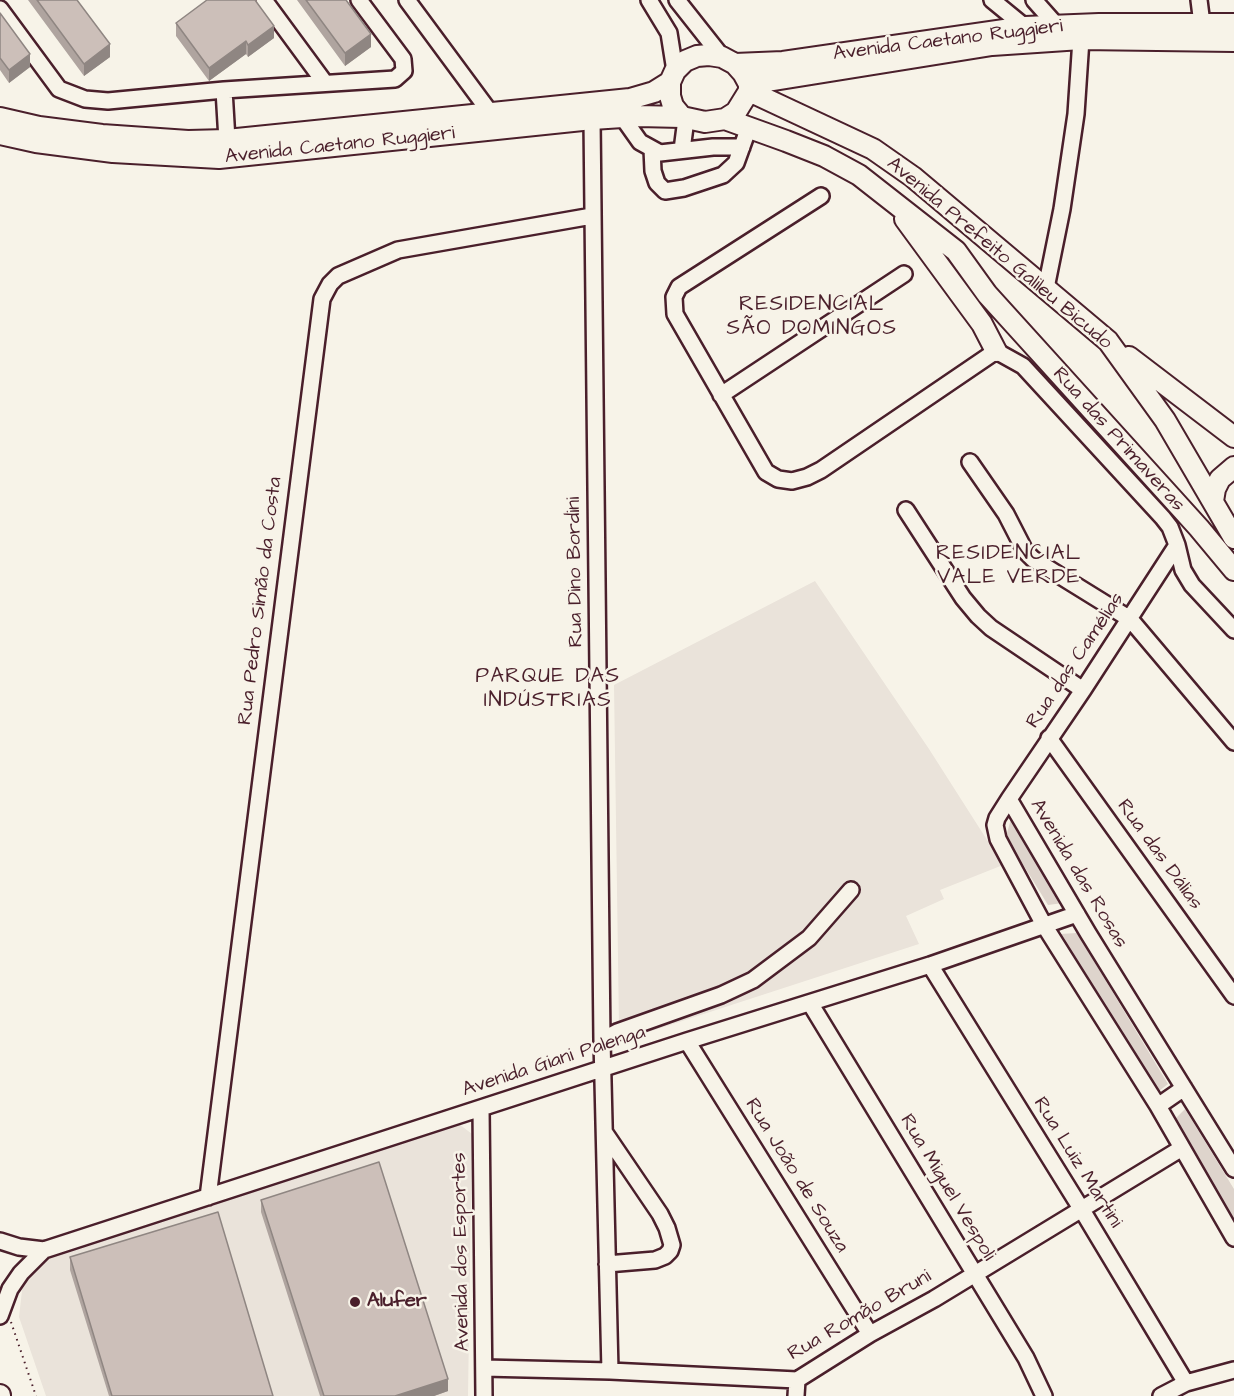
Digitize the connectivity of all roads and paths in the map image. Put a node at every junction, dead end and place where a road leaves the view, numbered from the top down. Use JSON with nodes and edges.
{"nodes":[{"id":1,"x":264,"y":0,"type":"edge"},
{"id":2,"x":359,"y":0,"type":"edge"},
{"id":3,"x":407,"y":0,"type":"edge"},
{"id":4,"x":649,"y":0,"type":"edge"},
{"id":5,"x":678,"y":0,"type":"edge"},
{"id":6,"x":992,"y":0,"type":"edge"},
{"id":7,"x":1034,"y":0,"type":"edge"},
{"id":8,"x":1199,"y":0,"type":"edge"},
{"id":9,"x":0,"y":9,"type":"edge"},
{"id":10,"x":1202,"y":24,"type":"junction"},
{"id":11,"x":1234,"y":24,"type":"edge"},
{"id":12,"x":1057,"y":26,"type":"junction"},
{"id":13,"x":1025,"y":27,"type":"junction"},
{"id":14,"x":1081,"y":39,"type":"junction"},
{"id":15,"x":1234,"y":40,"type":"edge"},
{"id":16,"x":728,"y":61,"type":"junction"},
{"id":17,"x":672,"y":76,"type":"junction"},
{"id":18,"x":325,"y":83,"type":"junction"},
{"id":19,"x":749,"y":88,"type":"junction"},
{"id":20,"x":224,"y":90,"type":"junction"},
{"id":21,"x":492,"y":115,"type":"junction"},
{"id":22,"x":623,"y":117,"type":"junction"},
{"id":23,"x":0,"y":118,"type":"edge"},
{"id":24,"x":684,"y":118,"type":"junction"},
{"id":25,"x":592,"y":119,"type":"junction"},
{"id":26,"x":725,"y":119,"type":"junction"},
{"id":27,"x":749,"y":127,"type":"junction"},
{"id":28,"x":0,"y":134,"type":"edge"},
{"id":29,"x":227,"y":140,"type":"junction"},
{"id":30,"x":742,"y":147,"type":"junction"},
{"id":31,"x":652,"y":149,"type":"junction"},
{"id":32,"x":682,"y":150,"type":"junction"},
{"id":33,"x":821,"y":196,"type":"dead end"},
{"id":34,"x":889,"y":197,"type":"junction"},
{"id":35,"x":592,"y":216,"type":"junction"},
{"id":36,"x":904,"y":274,"type":"dead end"},
{"id":37,"x":1046,"y":288,"type":"junction"},
{"id":38,"x":1108,"y":341,"type":"junction"},
{"id":39,"x":996,"y":351,"type":"junction"},
{"id":40,"x":721,"y":395,"type":"junction"},
{"id":41,"x":1234,"y":437,"type":"edge"},
{"id":42,"x":970,"y":462,"type":"dead end"},
{"id":43,"x":1234,"y":467,"type":"edge"},
{"id":44,"x":1213,"y":501,"type":"junction"},
{"id":45,"x":906,"y":510,"type":"dead end"},
{"id":46,"x":1234,"y":538,"type":"edge"},
{"id":47,"x":1177,"y":545,"type":"junction"},
{"id":48,"x":1234,"y":570,"type":"edge"},
{"id":49,"x":1130,"y":619,"type":"junction"},
{"id":50,"x":1234,"y":630,"type":"edge"},
{"id":51,"x":1083,"y":690,"type":"junction"},
{"id":52,"x":1049,"y":738,"type":"junction"},
{"id":53,"x":1234,"y":742,"type":"edge"},
{"id":54,"x":1009,"y":799,"type":"junction"},
{"id":55,"x":851,"y":890,"type":"dead end"},
{"id":56,"x":1077,"y":914,"type":"junction"},
{"id":57,"x":1044,"y":925,"type":"junction"},
{"id":58,"x":930,"y":965,"type":"junction"},
{"id":59,"x":1234,"y":996,"type":"edge"},
{"id":60,"x":810,"y":1004,"type":"junction"},
{"id":61,"x":602,"y":1040,"type":"junction"},
{"id":62,"x":687,"y":1041,"type":"junction"},
{"id":63,"x":603,"y":1069,"type":"junction"},
{"id":64,"x":1184,"y":1088,"type":"junction"},
{"id":65,"x":1158,"y":1106,"type":"junction"},
{"id":66,"x":481,"y":1108,"type":"junction"},
{"id":67,"x":605,"y":1133,"type":"junction"},
{"id":68,"x":1182,"y":1148,"type":"junction"},
{"id":69,"x":1234,"y":1169,"type":"edge"},
{"id":70,"x":208,"y":1197,"type":"junction"},
{"id":71,"x":1082,"y":1210,"type":"junction"},
{"id":72,"x":1234,"y":1238,"type":"edge"},
{"id":73,"x":0,"y":1241,"type":"edge"},
{"id":74,"x":44,"y":1250,"type":"junction"},
{"id":75,"x":607,"y":1264,"type":"junction"},
{"id":76,"x":975,"y":1274,"type":"junction"},
{"id":77,"x":1,"y":1313,"type":"edge"},
{"id":78,"x":870,"y":1334,"type":"junction"},
{"id":79,"x":484,"y":1368,"type":"junction"},
{"id":80,"x":1234,"y":1370,"type":"edge"},
{"id":81,"x":610,"y":1371,"type":"junction"},
{"id":82,"x":797,"y":1380,"type":"junction"},
{"id":83,"x":1186,"y":1383,"type":"junction"},
{"id":84,"x":36,"y":1396,"type":"edge"},
{"id":85,"x":484,"y":1396,"type":"edge"},
{"id":86,"x":796,"y":1396,"type":"edge"},
{"id":87,"x":1044,"y":1396,"type":"edge"},
{"id":88,"x":1161,"y":1396,"type":"edge"}],
"edges":[{"from":1,"to":18,"type":"street"},
{"from":2,"to":18,"type":"street"},
{"from":3,"to":21,"type":"street"},
{"from":4,"to":17,"type":"street"},
{"from":5,"to":16,"type":"street"},
{"from":6,"to":13,"type":"street"},
{"from":7,"to":12,"type":"street"},
{"from":8,"to":10,"type":"street"},
{"from":9,"to":20,"type":"street"},
{"from":10,"to":11,"type":"main road","name":"Avenida Caetano Ruggieri"},
{"from":10,"to":12,"type":"main road","name":"Avenida Caetano Ruggieri"},
{"from":12,"to":13,"type":"main road","name":"Avenida Caetano Ruggieri"},
{"from":13,"to":16,"type":"main road","name":"Avenida Caetano Ruggieri"},
{"from":14,"to":15,"type":"main road","name":"Avenida Caetano Ruggieri"},
{"from":14,"to":19,"type":"main road","name":"Avenida Caetano Ruggieri"},
{"from":14,"to":37,"type":"street"},
{"from":16,"to":17,"type":"main road"},
{"from":16,"to":19,"type":"main road"},
{"from":17,"to":21,"type":"main road","name":"Avenida Caetano Ruggieri"},
{"from":17,"to":24,"type":"main road"},
{"from":18,"to":20,"type":"street"},
{"from":19,"to":26,"type":"main road"},
{"from":19,"to":37,"type":"main road","name":"Avenida Prefeito Galileu Bicudo"},
{"from":20,"to":29,"type":"street"},
{"from":21,"to":29,"type":"main road","name":"Avenida Caetano Ruggieri"},
{"from":22,"to":24,"type":"main road","name":"Avenida Caetano Ruggieri"},
{"from":22,"to":25,"type":"main road","name":"Avenida Caetano Ruggieri"},
{"from":22,"to":31,"type":"street"},
{"from":23,"to":29,"type":"main road","name":"Avenida Caetano Ruggieri"},
{"from":24,"to":26,"type":"main road"},
{"from":24,"to":32,"type":"street"},
{"from":25,"to":28,"type":"main road","name":"Avenida Caetano Ruggieri"},
{"from":25,"to":35,"type":"street","name":"Rua Dino Bordini"},
{"from":26,"to":27,"type":"main road"},
{"from":27,"to":30,"type":"street"},
{"from":27,"to":34,"type":"main road"},
{"from":30,"to":31,"type":"street"},
{"from":30,"to":32,"type":"street"},
{"from":31,"to":32,"type":"street"},
{"from":33,"to":40,"type":"street"},
{"from":34,"to":39,"type":"main road"},
{"from":34,"to":48,"type":"main road"},
{"from":35,"to":61,"type":"street","name":"Rua Dino Bordini"},
{"from":35,"to":70,"type":"street","name":"Rua Pedro Simão da Costa"},
{"from":36,"to":40,"type":"street"},
{"from":37,"to":38,"type":"main road","name":"Avenida Prefeito Galileu Bicudo"},
{"from":38,"to":41,"type":"main road"},
{"from":38,"to":44,"type":"main road","name":"Avenida Prefeito Galileu Bicudo"},
{"from":39,"to":40,"type":"street"},
{"from":39,"to":47,"type":"street","name":"Rua das Primaveras"},
{"from":42,"to":49,"type":"street"},
{"from":43,"to":44,"type":"main road"},
{"from":44,"to":46,"type":"main road","name":"Avenida Prefeito Galileu Bicudo"},
{"from":45,"to":51,"type":"street"},
{"from":47,"to":49,"type":"street","name":"Rua das Camélias"},
{"from":47,"to":50,"type":"street","name":"Rua das Primaveras"},
{"from":49,"to":51,"type":"street","name":"Rua das Camélias"},
{"from":49,"to":53,"type":"street"},
{"from":51,"to":52,"type":"street","name":"Rua das Camélias"},
{"from":52,"to":54,"type":"street","name":"Rua das Camélias"},
{"from":52,"to":59,"type":"street","name":"Rua das Dálias"},
{"from":54,"to":56,"type":"street","name":"Avenida das Rosas"},
{"from":54,"to":57,"type":"street","name":"Avenida das Rosas"},
{"from":55,"to":61,"type":"street"},
{"from":56,"to":57,"type":"street","name":"Avenida Giani Palenga"},
{"from":56,"to":64,"type":"street","name":"Avenida das Rosas"},
{"from":57,"to":58,"type":"street","name":"Avenida Giani Palenga"},
{"from":57,"to":65,"type":"street","name":"Avenida das Rosas"},
{"from":58,"to":60,"type":"street","name":"Avenida Giani Palenga"},
{"from":58,"to":71,"type":"street","name":"Rua Luiz Martini"},
{"from":60,"to":62,"type":"street","name":"Avenida Giani Palenga"},
{"from":60,"to":76,"type":"street","name":"Rua Miguel Vespoli"},
{"from":61,"to":63,"type":"street","name":"Rua Dino Bordini"},
{"from":62,"to":63,"type":"street","name":"Avenida Giani Palenga"},
{"from":62,"to":78,"type":"street","name":"Rua João de Souza"},
{"from":63,"to":66,"type":"street","name":"Avenida Giani Palenga"},
{"from":63,"to":67,"type":"street","name":"Rua Dino Bordini"},
{"from":64,"to":65,"type":"street"},
{"from":64,"to":69,"type":"street","name":"Avenida das Rosas"},
{"from":65,"to":68,"type":"street","name":"Avenida das Rosas"},
{"from":66,"to":70,"type":"street","name":"Avenida Giani Palenga"},
{"from":66,"to":79,"type":"street","name":"Avenida dos Esportes"},
{"from":67,"to":75,"type":"street","name":"Rua Dino Bordini"},
{"from":67,"to":75,"type":"street"},
{"from":68,"to":71,"type":"street","name":"Rua Romão Bruni"},
{"from":68,"to":72,"type":"street","name":"Avenida das Rosas"},
{"from":70,"to":74,"type":"street","name":"Avenida Giani Palenga"},
{"from":71,"to":76,"type":"street","name":"Rua Romão Bruni"},
{"from":71,"to":83,"type":"street","name":"Rua Luiz Martini"},
{"from":73,"to":74,"type":"street"},
{"from":74,"to":77,"type":"street"},
{"from":75,"to":81,"type":"street","name":"Rua Dino Bordini"},
{"from":76,"to":78,"type":"street","name":"Rua Romão Bruni"},
{"from":76,"to":87,"type":"street","name":"Rua Miguel Vespoli"},
{"from":77,"to":84,"type":"path"},
{"from":78,"to":82,"type":"street","name":"Rua Romão Bruni"},
{"from":79,"to":81,"type":"street","name":"Rua Romão Bruni"},
{"from":79,"to":85,"type":"street","name":"Avenida dos Esportes"},
{"from":80,"to":83,"type":"street"},
{"from":81,"to":82,"type":"street","name":"Rua Romão Bruni"},
{"from":82,"to":86,"type":"street"},
{"from":83,"to":88,"type":"street"}]}
